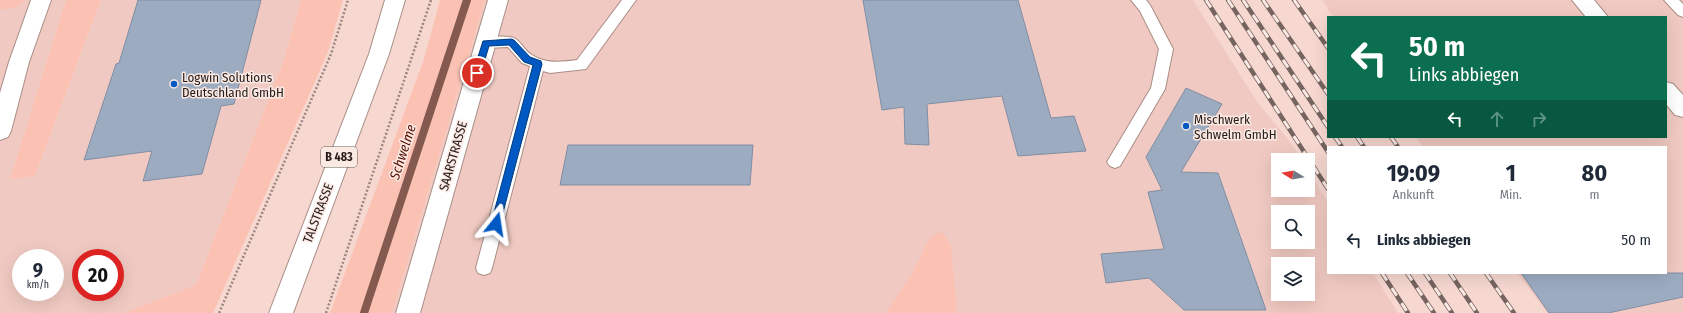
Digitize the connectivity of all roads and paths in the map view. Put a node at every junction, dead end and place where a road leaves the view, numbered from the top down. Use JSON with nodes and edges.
{"nodes":[{"id":1,"x":41,"y":0,"type":"edge"},
{"id":2,"x":348,"y":0,"type":"edge"},
{"id":3,"x":395,"y":0,"type":"edge"},
{"id":4,"x":431,"y":0,"type":"edge"},
{"id":5,"x":498,"y":0,"type":"edge"},
{"id":6,"x":629,"y":0,"type":"edge"},
{"id":7,"x":1138,"y":0,"type":"edge"},
{"id":8,"x":1582,"y":0,"type":"edge"},
{"id":9,"x":1671,"y":0,"type":"edge"},
{"id":10,"x":1683,"y":12,"type":"edge"},
{"id":11,"x":1597,"y":16,"type":"edge"},
{"id":12,"x":486,"y":43,"type":"junction"},
{"id":13,"x":538,"y":64,"type":"junction"},
{"id":14,"x":1667,"y":91,"type":"edge"},
{"id":15,"x":1683,"y":109,"type":"edge"},
{"id":16,"x":0,"y":130,"type":"edge"},
{"id":17,"x":1115,"y":162,"type":"dead end"},
{"id":18,"x":484,"y":268,"type":"dead end"},
{"id":19,"x":219,"y":313,"type":"edge"},
{"id":20,"x":281,"y":313,"type":"edge"},
{"id":21,"x":326,"y":313,"type":"edge"},
{"id":22,"x":408,"y":313,"type":"edge"}],
"edges":[{"from":1,"to":16,"type":"street"},
{"from":2,"to":19,"type":"path"},
{"from":3,"to":20,"type":"street","name":"TALSTRASSE","number":"B 483"},
{"from":4,"to":21,"type":"path"},
{"from":5,"to":12,"type":"street","name":"SAARSTRASSE"},
{"from":6,"to":13,"type":"lane"},
{"from":7,"to":17,"type":"lane"},
{"from":8,"to":11,"type":"street"},
{"from":9,"to":10,"type":"lane"},
{"from":12,"to":13,"type":"lane"},
{"from":12,"to":22,"type":"street","name":"SAARSTRASSE"},
{"from":13,"to":18,"type":"lane"},
{"from":14,"to":15,"type":"street"}]}
